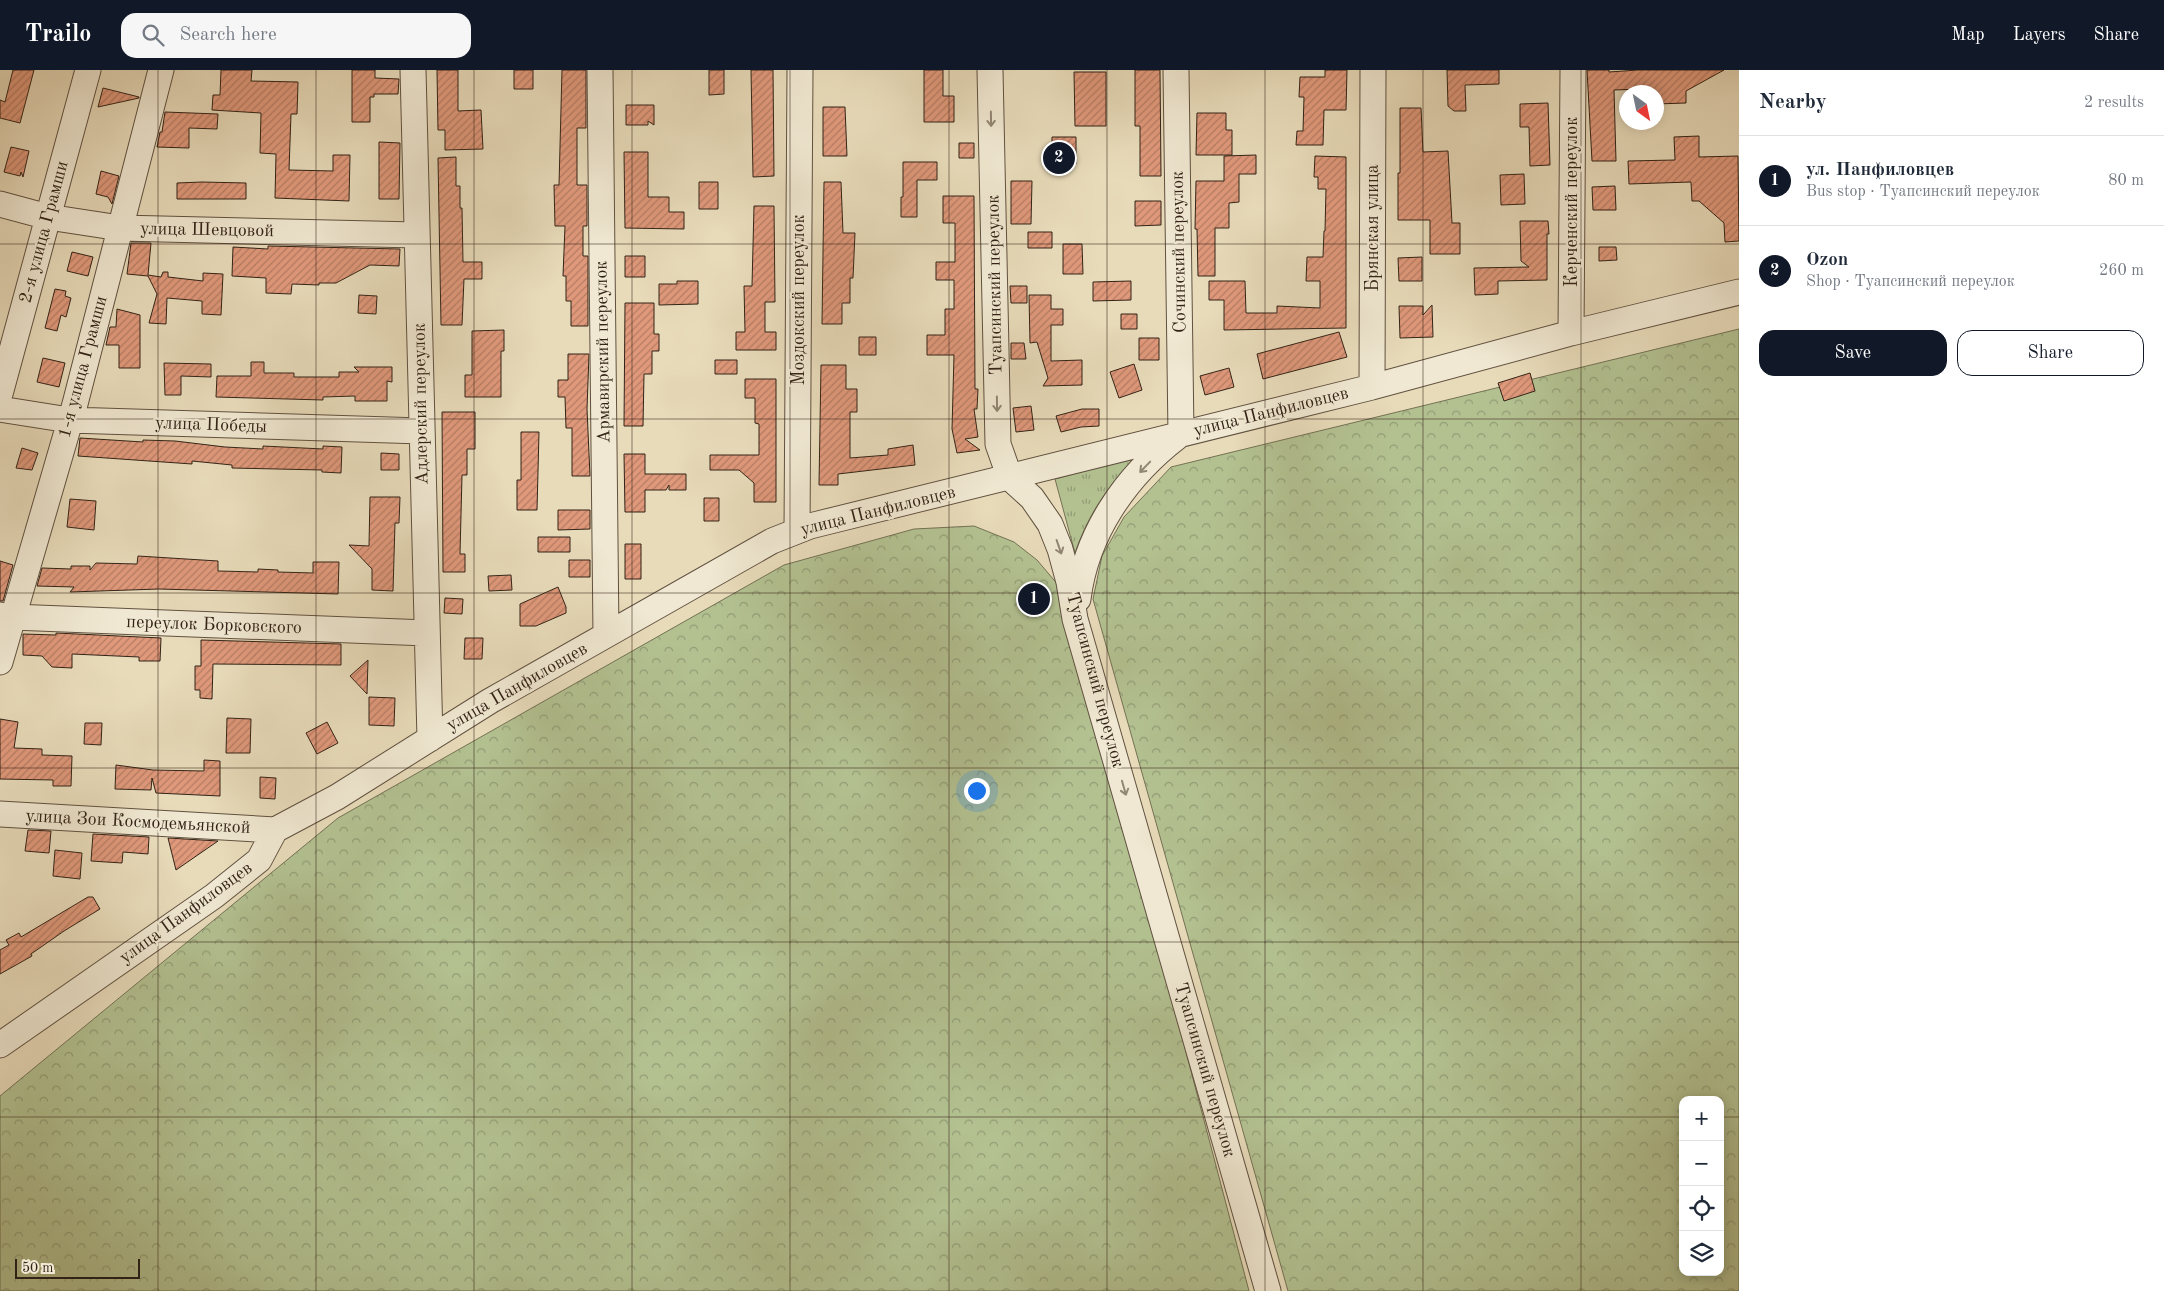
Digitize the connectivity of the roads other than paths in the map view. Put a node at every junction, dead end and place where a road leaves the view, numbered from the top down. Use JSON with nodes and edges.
{"nodes":[{"id":1,"x":88,"y":70,"type":"edge"},
{"id":2,"x":161,"y":70,"type":"edge"},
{"id":3,"x":413,"y":70,"type":"edge"},
{"id":4,"x":600,"y":70,"type":"edge"},
{"id":5,"x":800,"y":70,"type":"edge"},
{"id":6,"x":990,"y":70,"type":"edge"},
{"id":7,"x":1176,"y":70,"type":"edge"},
{"id":8,"x":1373,"y":70,"type":"edge"},
{"id":9,"x":1573,"y":70,"type":"edge"},
{"id":10,"x":0,"y":204,"type":"edge"},
{"id":11,"x":48,"y":217,"type":"junction"},
{"id":12,"x":120,"y":228,"type":"junction"},
{"id":13,"x":417,"y":235,"type":"junction"},
{"id":14,"x":1739,"y":292,"type":"edge"},
{"id":15,"x":1571,"y":333,"type":"junction"},
{"id":16,"x":1372,"y":386,"type":"junction"},
{"id":17,"x":0,"y":394,"type":"edge"},
{"id":18,"x":0,"y":409,"type":"edge"},
{"id":19,"x":69,"y":420,"type":"junction"},
{"id":20,"x":422,"y":432,"type":"junction"},
{"id":21,"x":1181,"y":434,"type":"junction"},
{"id":22,"x":1010,"y":478,"type":"junction"},
{"id":23,"x":797,"y":531,"type":"junction"},
{"id":24,"x":6,"y":616,"type":"edge"},
{"id":25,"x":1075,"y":619,"type":"junction"},
{"id":26,"x":427,"y":633,"type":"junction"},
{"id":27,"x":606,"y":635,"type":"junction"},
{"id":28,"x":0,"y":662,"type":"edge"},
{"id":29,"x":430,"y":739,"type":"junction"},
{"id":30,"x":0,"y":814,"type":"edge"},
{"id":31,"x":275,"y":830,"type":"junction"},
{"id":32,"x":0,"y":1045,"type":"edge"},
{"id":33,"x":1268,"y":1291,"type":"edge"}],
"edges":[{"from":1,"to":11,"type":"street","name":"2-я улица Грамши"},
{"from":2,"to":12,"type":"street","name":"1-я улица Грамши"},
{"from":3,"to":13,"type":"street","name":"Адлерский переулок"},
{"from":4,"to":27,"type":"street","name":"Армавирский переулок"},
{"from":5,"to":23,"type":"street","name":"Моздокский переулок"},
{"from":6,"to":22,"type":"street","name":"Туапсинский переулок","one_way":true},
{"from":7,"to":21,"type":"street","name":"Сочинский переулок"},
{"from":8,"to":16,"type":"street","name":"Брянская улица"},
{"from":9,"to":15,"type":"street","name":"Керченский переулок"},
{"from":10,"to":11,"type":"street","name":"улица Шевцовой"},
{"from":11,"to":12,"type":"street","name":"улица Шевцовой"},
{"from":11,"to":17,"type":"street","name":"2-я улица Грамши"},
{"from":12,"to":13,"type":"street","name":"улица Шевцовой"},
{"from":12,"to":19,"type":"street","name":"1-я улица Грамши"},
{"from":13,"to":20,"type":"street","name":"Адлерский переулок"},
{"from":14,"to":15,"type":"street","name":"улица Панфиловцев"},
{"from":15,"to":16,"type":"street","name":"улица Панфиловцев"},
{"from":16,"to":21,"type":"street","name":"улица Панфиловцев"},
{"from":18,"to":19,"type":"street","name":"улица Победы"},
{"from":19,"to":20,"type":"street","name":"улица Победы"},
{"from":19,"to":24,"type":"street","name":"1-я улица Грамши"},
{"from":20,"to":26,"type":"street","name":"Адлерский переулок"},
{"from":21,"to":22,"type":"street","name":"улица Панфиловцев"},
{"from":21,"to":25,"type":"street","one_way":true},
{"from":22,"to":23,"type":"street","name":"улица Панфиловцев"},
{"from":22,"to":25,"type":"street","name":"Туапсинский переулок","one_way":true},
{"from":23,"to":27,"type":"street","name":"улица Панфиловцев"},
{"from":24,"to":26,"type":"street","name":"переулок Борковского"},
{"from":24,"to":28,"type":"street","name":"1-я улица Грамши"},
{"from":25,"to":33,"type":"street","name":"Туапсинский переулок","one_way":true},
{"from":26,"to":29,"type":"street","name":"Адлерский переулок"},
{"from":27,"to":29,"type":"street","name":"улица Панфиловцев"},
{"from":29,"to":31,"type":"street","name":"улица Панфиловцев"},
{"from":30,"to":31,"type":"street","name":"улица Зои Космодемьянской"},
{"from":31,"to":32,"type":"street","name":"улица Панфиловцев"}]}
